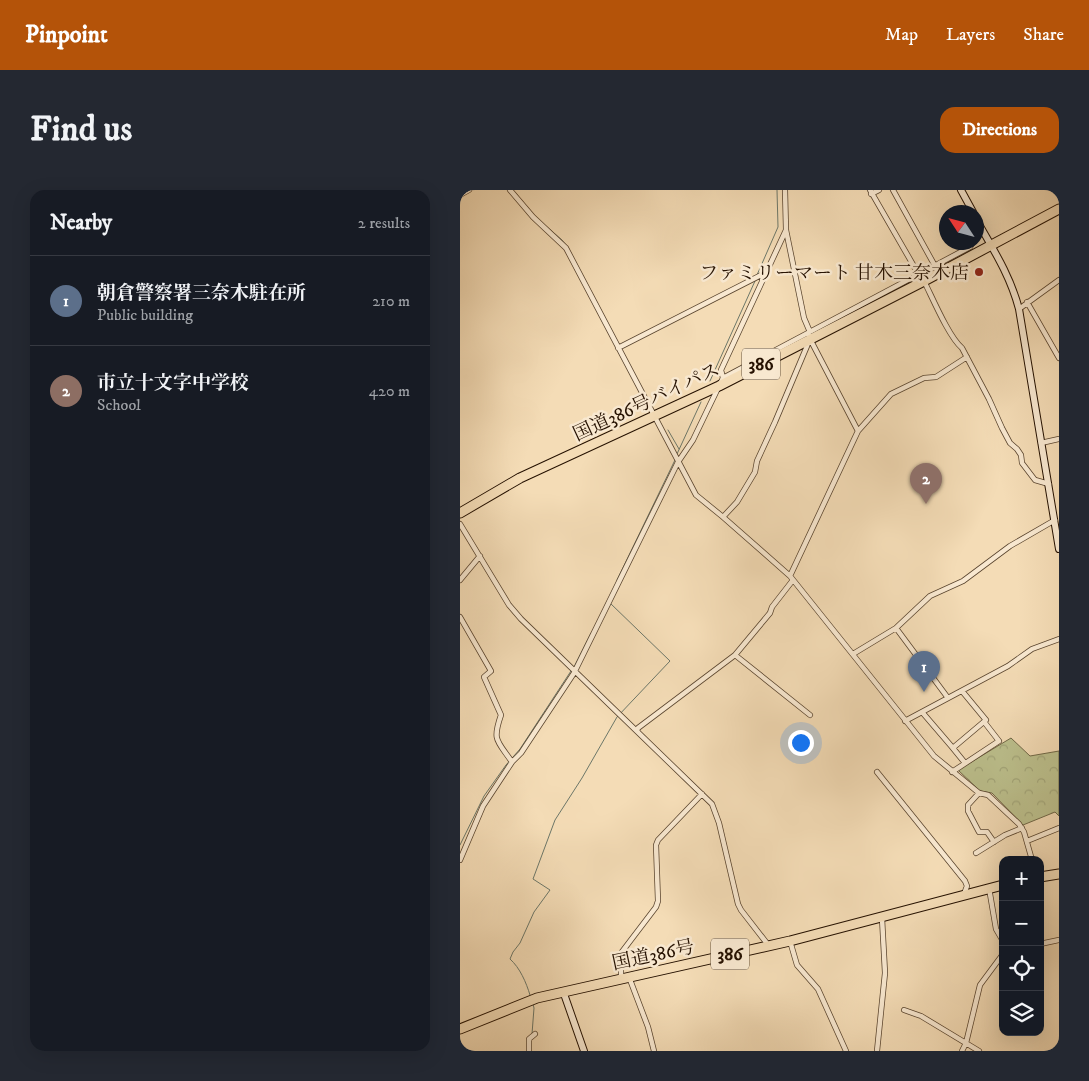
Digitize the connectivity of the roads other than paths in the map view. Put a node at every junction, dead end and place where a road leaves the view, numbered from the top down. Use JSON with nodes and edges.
{"nodes":[{"id":1,"x":470,"y":190,"type":"edge"},
{"id":2,"x":510,"y":190,"type":"edge"},
{"id":3,"x":784,"y":190,"type":"edge"},
{"id":4,"x":879,"y":190,"type":"edge"},
{"id":5,"x":893,"y":190,"type":"edge"},
{"id":6,"x":960,"y":190,"type":"edge"},
{"id":7,"x":870,"y":192,"type":"edge"},
{"id":8,"x":460,"y":195,"type":"edge"},
{"id":9,"x":969,"y":205,"type":"edge"},
{"id":10,"x":1059,"y":209,"type":"edge"},
{"id":11,"x":786,"y":230,"type":"junction"},
{"id":12,"x":984,"y":232,"type":"edge"},
{"id":13,"x":991,"y":244,"type":"junction"},
{"id":14,"x":964,"y":250,"type":"edge"},
{"id":15,"x":935,"y":266,"type":"junction"},
{"id":16,"x":767,"y":272,"type":"junction"},
{"id":17,"x":921,"y":277,"type":"junction"},
{"id":18,"x":1059,"y":280,"type":"edge"},
{"id":19,"x":1027,"y":302,"type":"junction"},
{"id":20,"x":1019,"y":309,"type":"junction"},
{"id":21,"x":810,"y":336,"type":"junction"},
{"id":22,"x":619,"y":347,"type":"junction"},
{"id":23,"x":967,"y":357,"type":"junction"},
{"id":24,"x":1059,"y":358,"type":"edge"},
{"id":25,"x":721,"y":382,"type":"junction"},
{"id":26,"x":653,"y":416,"type":"junction"},
{"id":27,"x":858,"y":431,"type":"junction"},
{"id":28,"x":1059,"y":439,"type":"edge"},
{"id":29,"x":1041,"y":443,"type":"junction"},
{"id":30,"x":678,"y":462,"type":"junction"},
{"id":31,"x":1049,"y":484,"type":"junction"},
{"id":32,"x":460,"y":514,"type":"edge"},
{"id":33,"x":723,"y":516,"type":"junction"},
{"id":34,"x":460,"y":524,"type":"edge"},
{"id":35,"x":1056,"y":524,"type":"edge"},
{"id":36,"x":1059,"y":549,"type":"edge"},
{"id":37,"x":480,"y":556,"type":"junction"},
{"id":38,"x":791,"y":578,"type":"junction"},
{"id":39,"x":460,"y":580,"type":"edge"},
{"id":40,"x":460,"y":617,"type":"edge"},
{"id":41,"x":896,"y":628,"type":"junction"},
{"id":42,"x":1059,"y":639,"type":"edge"},
{"id":43,"x":853,"y":654,"type":"junction"},
{"id":44,"x":735,"y":655,"type":"junction"},
{"id":45,"x":574,"y":673,"type":"junction"},
{"id":46,"x":962,"y":691,"type":"junction"},
{"id":47,"x":948,"y":698,"type":"junction"},
{"id":48,"x":922,"y":712,"type":"junction"},
{"id":49,"x":810,"y":715,"type":"dead end"},
{"id":50,"x":905,"y":721,"type":"junction"},
{"id":51,"x":984,"y":723,"type":"junction"},
{"id":52,"x":637,"y":731,"type":"junction"},
{"id":53,"x":952,"y":747,"type":"junction"},
{"id":54,"x":512,"y":762,"type":"junction"},
{"id":55,"x":965,"y":763,"type":"junction"},
{"id":56,"x":877,"y":772,"type":"dead end"},
{"id":57,"x":953,"y":772,"type":"junction"},
{"id":58,"x":979,"y":793,"type":"junction"},
{"id":59,"x":702,"y":794,"type":"junction"},
{"id":60,"x":1022,"y":828,"type":"junction"},
{"id":61,"x":1059,"y":828,"type":"edge"},
{"id":62,"x":1027,"y":841,"type":"junction"},
{"id":63,"x":994,"y":842,"type":"junction"},
{"id":64,"x":976,"y":853,"type":"dead end"},
{"id":65,"x":1031,"y":856,"type":"edge"},
{"id":66,"x":460,"y":860,"type":"edge"},
{"id":67,"x":1059,"y":874,"type":"edge"},
{"id":68,"x":1044,"y":876,"type":"edge"},
{"id":69,"x":999,"y":886,"type":"edge"},
{"id":70,"x":988,"y":888,"type":"junction"},
{"id":71,"x":963,"y":895,"type":"junction"},
{"id":72,"x":882,"y":918,"type":"junction"},
{"id":73,"x":999,"y":935,"type":"edge"},
{"id":74,"x":1059,"y":940,"type":"edge"},
{"id":75,"x":790,"y":941,"type":"junction"},
{"id":76,"x":1044,"y":943,"type":"edge"},
{"id":77,"x":769,"y":946,"type":"junction"},
{"id":78,"x":999,"y":959,"type":"edge"},
{"id":79,"x":625,"y":977,"type":"junction"},
{"id":80,"x":563,"y":992,"type":"junction"},
{"id":81,"x":904,"y":1010,"type":"dead end"},
{"id":82,"x":460,"y":1029,"type":"edge"},
{"id":83,"x":535,"y":1035,"type":"dead end"},
{"id":84,"x":966,"y":1044,"type":"junction"},
{"id":85,"x":528,"y":1051,"type":"edge"},
{"id":86,"x":584,"y":1051,"type":"edge"},
{"id":87,"x":654,"y":1051,"type":"edge"},
{"id":88,"x":846,"y":1051,"type":"edge"},
{"id":89,"x":877,"y":1051,"type":"edge"},
{"id":90,"x":962,"y":1051,"type":"edge"},
{"id":91,"x":979,"y":1051,"type":"edge"}],
"edges":[{"from":1,"to":8,"type":"street"},
{"from":2,"to":22,"type":"street"},
{"from":3,"to":11,"type":"street"},
{"from":4,"to":7,"type":"street"},
{"from":5,"to":15,"type":"street"},
{"from":6,"to":9,"type":"main road"},
{"from":7,"to":17,"type":"street"},
{"from":10,"to":13,"type":"highway","name":"国道386号バイパス","number":"386"},
{"from":11,"to":16,"type":"street"},
{"from":11,"to":21,"type":"street"},
{"from":12,"to":13,"type":"main road"},
{"from":13,"to":17,"type":"highway","name":"国道386号バイパス","number":"386"},
{"from":13,"to":20,"type":"main road"},
{"from":14,"to":15,"type":"street"},
{"from":15,"to":17,"type":"street"},
{"from":16,"to":22,"type":"street"},
{"from":16,"to":25,"type":"street"},
{"from":17,"to":21,"type":"highway","name":"国道386号バイパス","number":"386"},
{"from":17,"to":23,"type":"street"},
{"from":18,"to":19,"type":"street"},
{"from":19,"to":20,"type":"street"},
{"from":19,"to":24,"type":"street"},
{"from":20,"to":29,"type":"main road"},
{"from":21,"to":25,"type":"highway","name":"国道386号バイパス","number":"386"},
{"from":21,"to":27,"type":"street"},
{"from":21,"to":33,"type":"street"},
{"from":22,"to":26,"type":"street"},
{"from":23,"to":27,"type":"street"},
{"from":23,"to":31,"type":"street"},
{"from":25,"to":26,"type":"highway","name":"国道386号バイパス","number":"386"},
{"from":25,"to":30,"type":"street"},
{"from":26,"to":30,"type":"street"},
{"from":26,"to":32,"type":"highway","name":"国道386号バイパス","number":"386"},
{"from":27,"to":38,"type":"street"},
{"from":28,"to":29,"type":"street"},
{"from":29,"to":31,"type":"main road"},
{"from":30,"to":33,"type":"street"},
{"from":30,"to":45,"type":"street"},
{"from":31,"to":35,"type":"main road"},
{"from":33,"to":38,"type":"street"},
{"from":34,"to":37,"type":"street"},
{"from":35,"to":36,"type":"main road"},
{"from":35,"to":41,"type":"street"},
{"from":37,"to":39,"type":"street"},
{"from":37,"to":45,"type":"street"},
{"from":38,"to":43,"type":"street"},
{"from":38,"to":44,"type":"street"},
{"from":40,"to":54,"type":"street"},
{"from":41,"to":43,"type":"street"},
{"from":41,"to":47,"type":"street"},
{"from":42,"to":46,"type":"street"},
{"from":43,"to":50,"type":"street"},
{"from":44,"to":49,"type":"street"},
{"from":44,"to":52,"type":"street"},
{"from":45,"to":52,"type":"street"},
{"from":45,"to":54,"type":"street"},
{"from":46,"to":47,"type":"street"},
{"from":46,"to":51,"type":"street"},
{"from":47,"to":48,"type":"street"},
{"from":48,"to":50,"type":"street"},
{"from":48,"to":53,"type":"street"},
{"from":50,"to":57,"type":"street"},
{"from":51,"to":53,"type":"street"},
{"from":51,"to":55,"type":"street"},
{"from":52,"to":59,"type":"street"},
{"from":53,"to":55,"type":"street"},
{"from":54,"to":66,"type":"street"},
{"from":55,"to":57,"type":"street"},
{"from":56,"to":71,"type":"street"},
{"from":57,"to":58,"type":"street"},
{"from":58,"to":60,"type":"street"},
{"from":58,"to":63,"type":"street"},
{"from":59,"to":77,"type":"street"},
{"from":59,"to":79,"type":"street"},
{"from":60,"to":62,"type":"street"},
{"from":60,"to":63,"type":"street"},
{"from":61,"to":62,"type":"street"},
{"from":62,"to":65,"type":"street"},
{"from":63,"to":64,"type":"street"},
{"from":67,"to":68,"type":"highway"},
{"from":69,"to":70,"type":"highway","name":"国道386号","number":"386"},
{"from":70,"to":71,"type":"highway","name":"国道386号","number":"386"},
{"from":70,"to":73,"type":"street"},
{"from":71,"to":72,"type":"highway","name":"国道386号","number":"386"},
{"from":72,"to":75,"type":"highway","name":"国道386号","number":"386"},
{"from":72,"to":89,"type":"street"},
{"from":74,"to":76,"type":"street"},
{"from":75,"to":77,"type":"highway","name":"国道386号","number":"386"},
{"from":75,"to":88,"type":"street"},
{"from":77,"to":79,"type":"highway","name":"国道386号","number":"386"},
{"from":78,"to":84,"type":"street"},
{"from":79,"to":80,"type":"highway","name":"国道386号","number":"386"},
{"from":79,"to":87,"type":"street"},
{"from":80,"to":82,"type":"highway","name":"国道386号","number":"386"},
{"from":80,"to":86,"type":"main road"},
{"from":81,"to":84,"type":"street"},
{"from":83,"to":85,"type":"street"},
{"from":84,"to":90,"type":"street"},
{"from":84,"to":91,"type":"street"}]}
